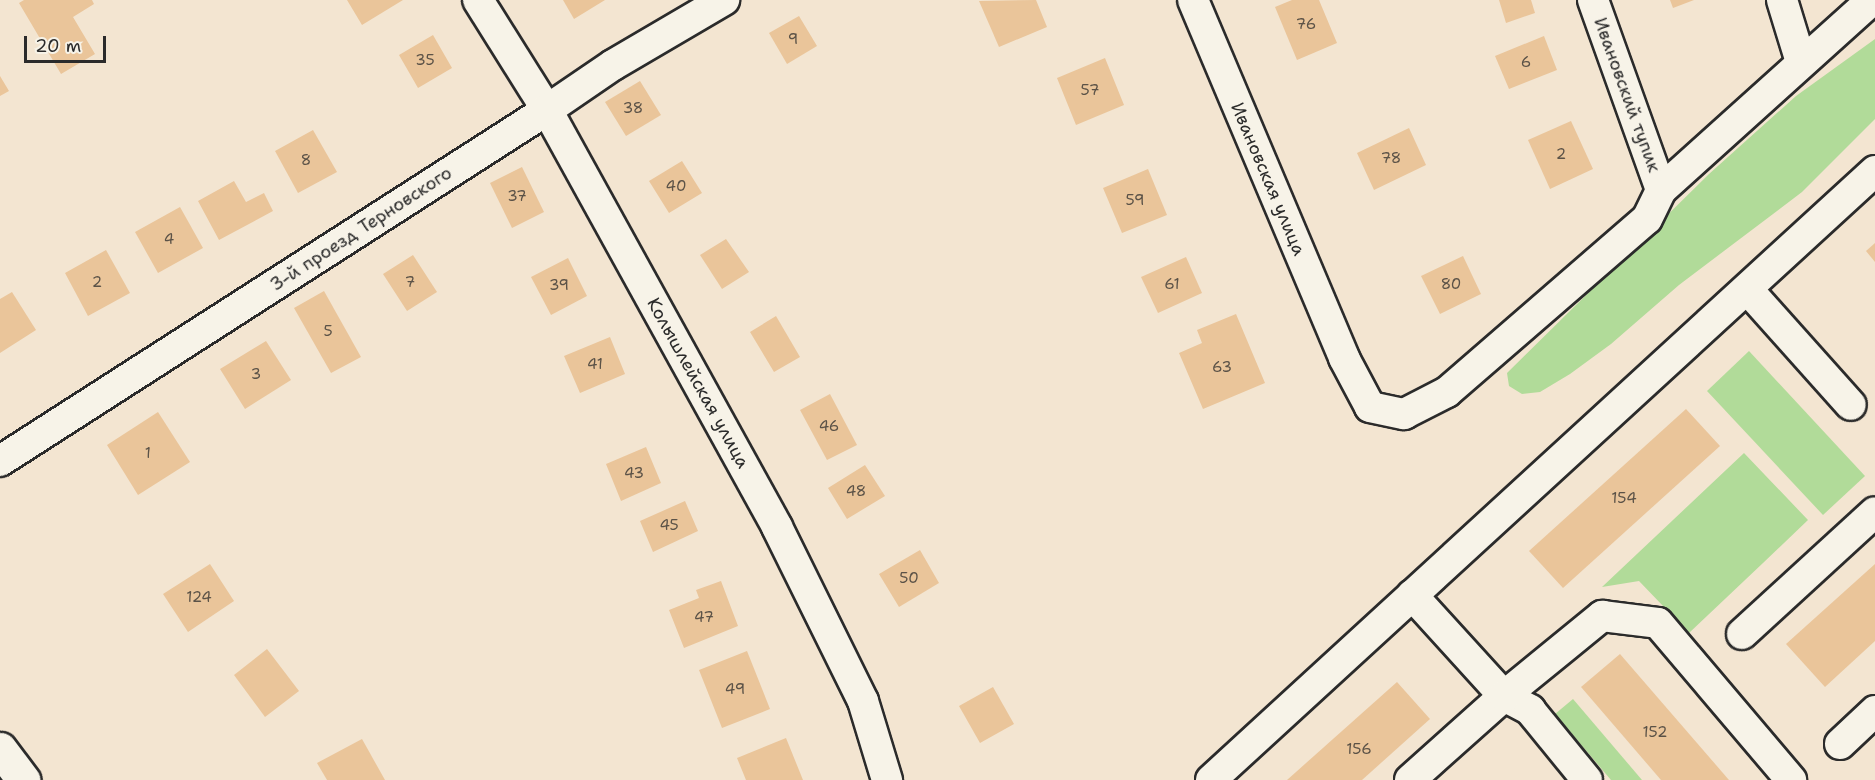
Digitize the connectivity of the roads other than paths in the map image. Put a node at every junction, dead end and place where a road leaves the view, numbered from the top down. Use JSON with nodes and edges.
{"nodes":[{"id":1,"x":478,"y":0,"type":"edge"},
{"id":2,"x":724,"y":0,"type":"edge"},
{"id":3,"x":1193,"y":0,"type":"edge"},
{"id":4,"x":1593,"y":0,"type":"edge"},
{"id":5,"x":1782,"y":0,"type":"edge"},
{"id":6,"x":1872,"y":0,"type":"edge"},
{"id":7,"x":1801,"y":62,"type":"junction"},
{"id":8,"x":547,"y":110,"type":"junction"},
{"id":9,"x":1875,"y":171,"type":"edge"},
{"id":10,"x":1661,"y":190,"type":"junction"},
{"id":11,"x":1748,"y":290,"type":"junction"},
{"id":12,"x":1851,"y":405,"type":"dead end"},
{"id":13,"x":0,"y":460,"type":"edge"},
{"id":14,"x":1875,"y":512,"type":"edge"},
{"id":15,"x":1412,"y":595,"type":"junction"},
{"id":16,"x":1742,"y":634,"type":"dead end"},
{"id":17,"x":1504,"y":696,"type":"junction"},
{"id":18,"x":1875,"y":711,"type":"edge"},
{"id":19,"x":1840,"y":744,"type":"dead end"},
{"id":20,"x":0,"y":749,"type":"edge"},
{"id":21,"x":23,"y":780,"type":"edge"},
{"id":22,"x":887,"y":780,"type":"edge"},
{"id":23,"x":1210,"y":780,"type":"edge"},
{"id":24,"x":1410,"y":780,"type":"edge"},
{"id":25,"x":1587,"y":780,"type":"edge"},
{"id":26,"x":1791,"y":780,"type":"edge"}],
"edges":[{"from":1,"to":8,"type":"street","name":"Колышлейская улица"},
{"from":2,"to":8,"type":"street","name":"3-й проезд Терновского"},
{"from":3,"to":10,"type":"street","name":"Ивановская улица"},
{"from":4,"to":10,"type":"street","name":"Ивановский тупик"},
{"from":5,"to":7,"type":"street"},
{"from":6,"to":7,"type":"street"},
{"from":7,"to":10,"type":"street"},
{"from":8,"to":13,"type":"street","name":"3-й проезд Терновского"},
{"from":8,"to":22,"type":"street","name":"Колышлейская улица"},
{"from":9,"to":11,"type":"street"},
{"from":11,"to":12,"type":"street"},
{"from":11,"to":15,"type":"street"},
{"from":14,"to":16,"type":"street"},
{"from":15,"to":17,"type":"street"},
{"from":15,"to":23,"type":"street"},
{"from":17,"to":24,"type":"street"},
{"from":17,"to":25,"type":"street"},
{"from":17,"to":26,"type":"street"},
{"from":18,"to":19,"type":"street"},
{"from":20,"to":21,"type":"main road"}]}
